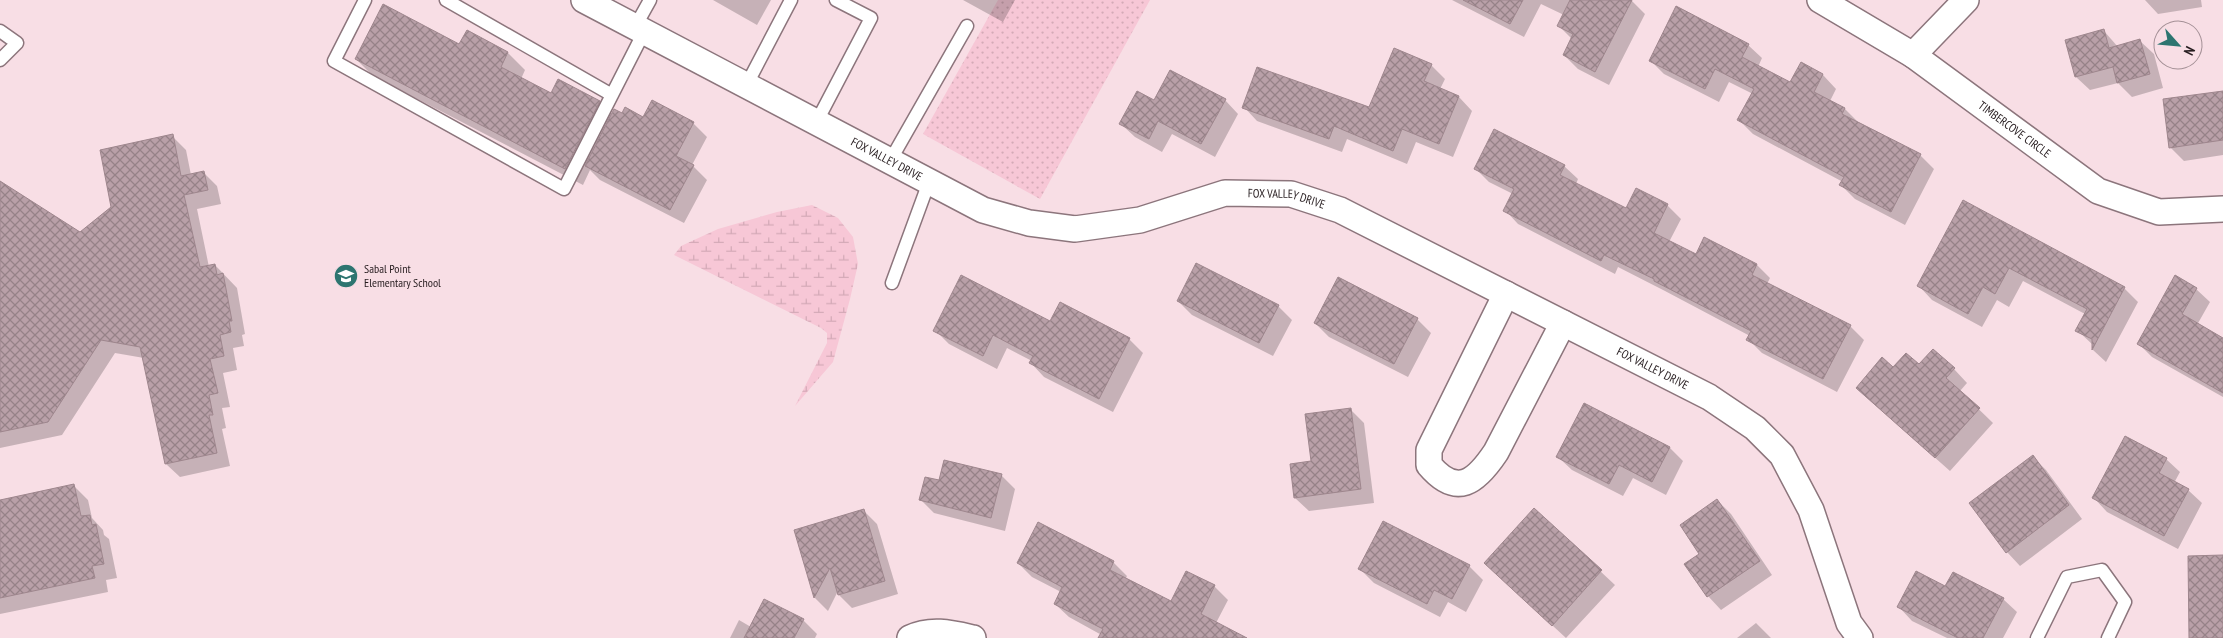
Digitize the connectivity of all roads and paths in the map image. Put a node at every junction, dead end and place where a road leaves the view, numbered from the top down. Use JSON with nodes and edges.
{"nodes":[{"id":1,"x":365,"y":0,"type":"edge"},
{"id":2,"x":446,"y":0,"type":"edge"},
{"id":3,"x":584,"y":0,"type":"edge"},
{"id":4,"x":650,"y":0,"type":"edge"},
{"id":5,"x":791,"y":0,"type":"edge"},
{"id":6,"x":836,"y":0,"type":"edge"},
{"id":7,"x":1820,"y":0,"type":"edge"},
{"id":8,"x":1966,"y":0,"type":"edge"},
{"id":9,"x":967,"y":26,"type":"dead end"},
{"id":10,"x":640,"y":29,"type":"junction"},
{"id":11,"x":0,"y":31,"type":"edge"},
{"id":12,"x":1913,"y":55,"type":"junction"},
{"id":13,"x":0,"y":60,"type":"edge"},
{"id":14,"x":746,"y":86,"type":"junction"},
{"id":15,"x":612,"y":95,"type":"junction"},
{"id":16,"x":816,"y":122,"type":"junction"},
{"id":17,"x":890,"y":161,"type":"junction"},
{"id":18,"x":929,"y":182,"type":"junction"},
{"id":19,"x":2223,"y":209,"type":"edge"},
{"id":20,"x":892,"y":282,"type":"dead end"},
{"id":21,"x":1506,"y":294,"type":"junction"},
{"id":22,"x":1563,"y":323,"type":"junction"},
{"id":23,"x":910,"y":638,"type":"edge"},
{"id":24,"x":973,"y":638,"type":"edge"},
{"id":25,"x":1860,"y":638,"type":"edge"},
{"id":26,"x":2037,"y":638,"type":"edge"},
{"id":27,"x":2108,"y":638,"type":"edge"}],
"edges":[{"from":1,"to":15,"type":"lane"},
{"from":2,"to":15,"type":"lane"},
{"from":3,"to":10,"type":"street","name":"FOX VALLEY DRIVE"},
{"from":4,"to":10,"type":"lane"},
{"from":5,"to":14,"type":"lane"},
{"from":6,"to":16,"type":"lane"},
{"from":7,"to":12,"type":"street","name":"TIMBERCOVE CIRCLE"},
{"from":8,"to":12,"type":"street"},
{"from":9,"to":17,"type":"lane"},
{"from":10,"to":14,"type":"street","name":"FOX VALLEY DRIVE"},
{"from":10,"to":15,"type":"lane"},
{"from":11,"to":13,"type":"lane"},
{"from":12,"to":19,"type":"street","name":"TIMBERCOVE CIRCLE"},
{"from":14,"to":16,"type":"street","name":"FOX VALLEY DRIVE"},
{"from":16,"to":17,"type":"street","name":"FOX VALLEY DRIVE"},
{"from":17,"to":18,"type":"street","name":"FOX VALLEY DRIVE"},
{"from":18,"to":20,"type":"lane"},
{"from":18,"to":21,"type":"street","name":"FOX VALLEY DRIVE"},
{"from":21,"to":22,"type":"street","name":"FOX VALLEY DRIVE"},
{"from":21,"to":22,"type":"street"},
{"from":22,"to":25,"type":"street","name":"FOX VALLEY DRIVE"},
{"from":23,"to":24,"type":"street"},
{"from":26,"to":27,"type":"lane"}]}
